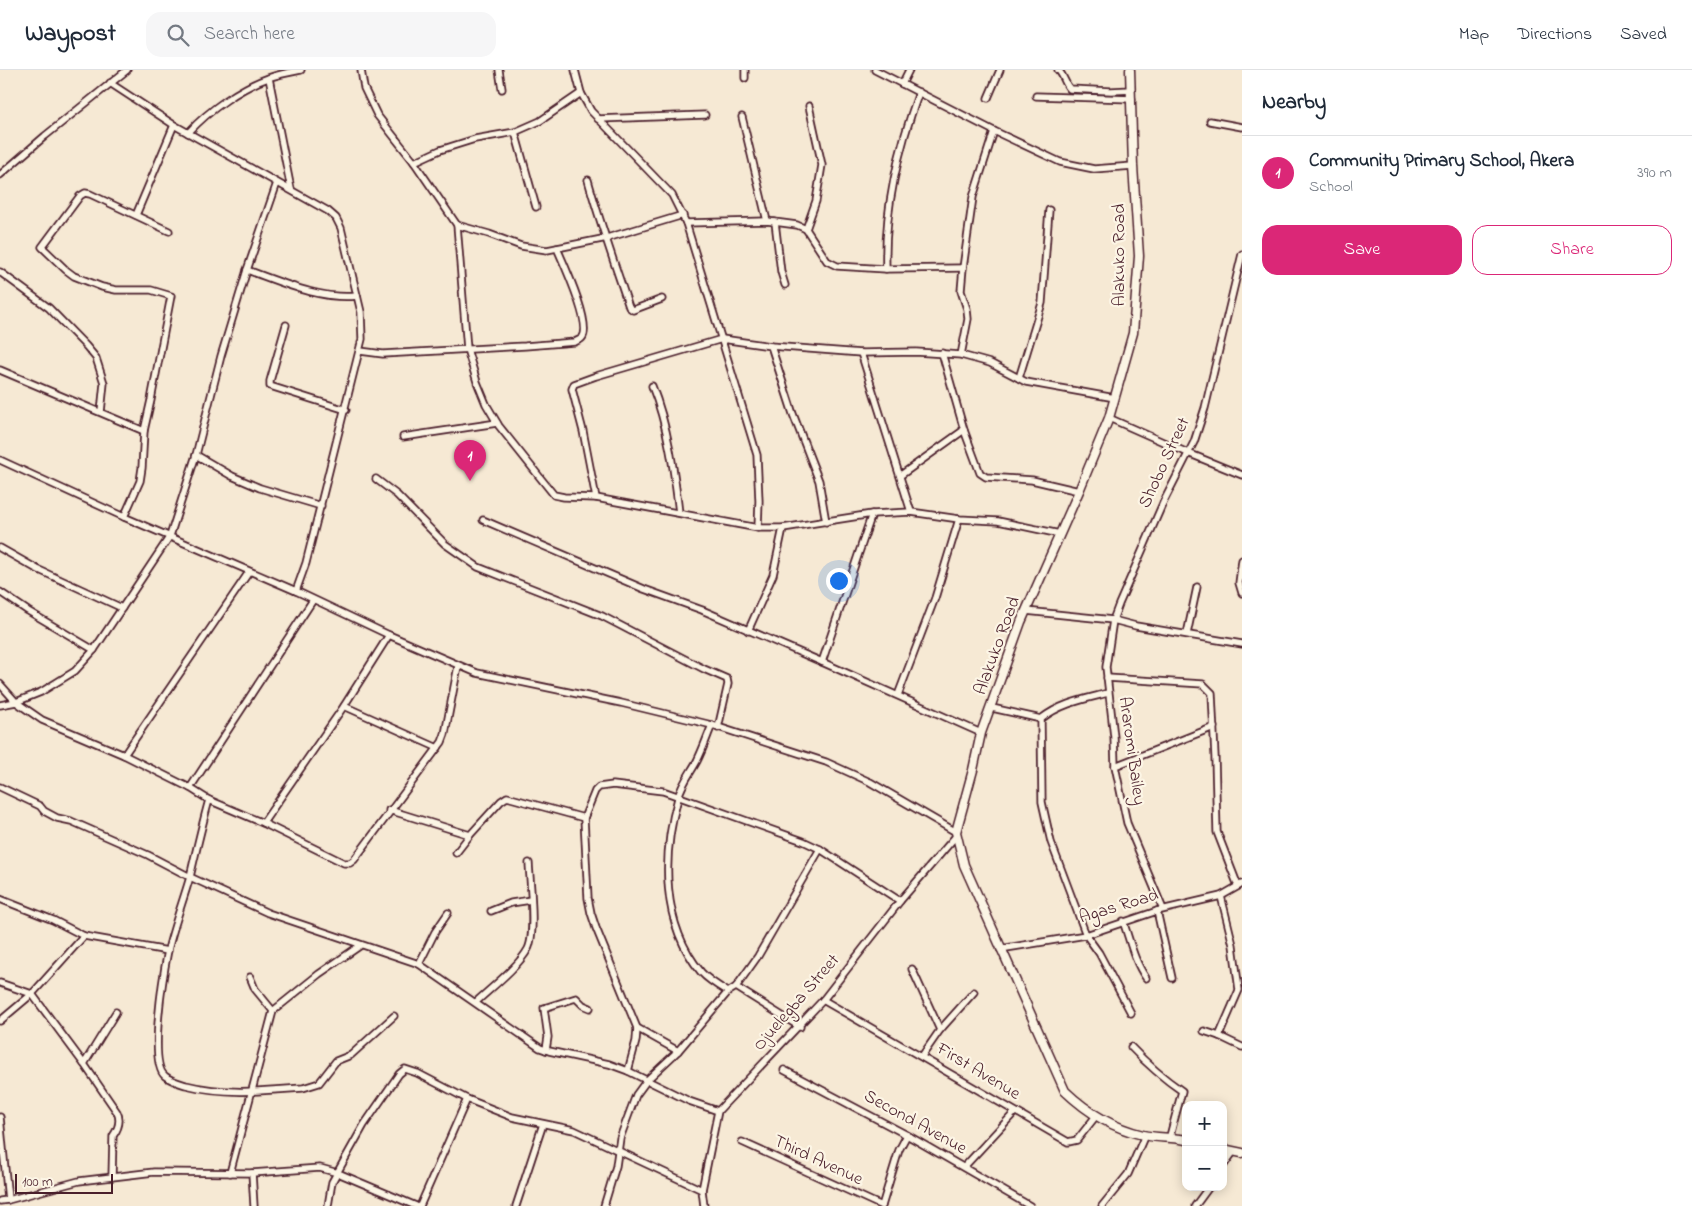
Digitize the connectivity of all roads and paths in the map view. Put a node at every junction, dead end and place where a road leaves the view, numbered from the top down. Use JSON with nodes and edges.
{"nodes":[{"id":1,"x":126,"y":70,"type":"edge"},
{"id":2,"x":301,"y":70,"type":"edge"},
{"id":3,"x":361,"y":70,"type":"edge"},
{"id":4,"x":499,"y":70,"type":"edge"},
{"id":5,"x":575,"y":70,"type":"edge"},
{"id":6,"x":746,"y":70,"type":"edge"},
{"id":7,"x":875,"y":70,"type":"edge"},
{"id":8,"x":910,"y":70,"type":"edge"},
{"id":9,"x":1000,"y":70,"type":"edge"},
{"id":10,"x":1058,"y":70,"type":"edge"},
{"id":11,"x":1130,"y":70,"type":"edge"},
{"id":12,"x":269,"y":78,"type":"junction"},
{"id":13,"x":745,"y":78,"type":"dead end"},
{"id":14,"x":110,"y":83,"type":"junction"},
{"id":15,"x":902,"y":84,"type":"junction"},
{"id":16,"x":502,"y":89,"type":"dead end"},
{"id":17,"x":1131,"y":90,"type":"junction"},
{"id":18,"x":919,"y":92,"type":"junction"},
{"id":19,"x":581,"y":93,"type":"junction"},
{"id":20,"x":1036,"y":96,"type":"dead end"},
{"id":21,"x":988,"y":98,"type":"dead end"},
{"id":22,"x":1132,"y":99,"type":"junction"},
{"id":23,"x":809,"y":106,"type":"dead end"},
{"id":24,"x":705,"y":115,"type":"dead end"},
{"id":25,"x":742,"y":117,"type":"dead end"},
{"id":26,"x":598,"y":120,"type":"junction"},
{"id":27,"x":1210,"y":121,"type":"dead end"},
{"id":28,"x":174,"y":126,"type":"junction"},
{"id":29,"x":1242,"y":127,"type":"edge"},
{"id":30,"x":514,"y":132,"type":"junction"},
{"id":31,"x":994,"y":132,"type":"junction"},
{"id":32,"x":188,"y":133,"type":"junction"},
{"id":33,"x":414,"y":162,"type":"junction"},
{"id":34,"x":1132,"y":166,"type":"junction"},
{"id":35,"x":0,"y":175,"type":"edge"},
{"id":36,"x":588,"y":180,"type":"dead end"},
{"id":37,"x":277,"y":183,"type":"junction"},
{"id":38,"x":291,"y":189,"type":"junction"},
{"id":39,"x":536,"y":207,"type":"dead end"},
{"id":40,"x":1049,"y":210,"type":"dead end"},
{"id":41,"x":136,"y":215,"type":"junction"},
{"id":42,"x":683,"y":215,"type":"junction"},
{"id":43,"x":767,"y":221,"type":"junction"},
{"id":44,"x":775,"y":222,"type":"junction"},
{"id":45,"x":686,"y":223,"type":"junction"},
{"id":46,"x":457,"y":225,"type":"junction"},
{"id":47,"x":806,"y":229,"type":"junction"},
{"id":48,"x":169,"y":231,"type":"dead end"},
{"id":49,"x":606,"y":238,"type":"junction"},
{"id":50,"x":557,"y":248,"type":"junction"},
{"id":51,"x":1242,"y":254,"type":"edge"},
{"id":52,"x":963,"y":268,"type":"junction"},
{"id":53,"x":886,"y":269,"type":"junction"},
{"id":54,"x":246,"y":270,"type":"junction"},
{"id":55,"x":0,"y":272,"type":"edge"},
{"id":56,"x":784,"y":285,"type":"dead end"},
{"id":57,"x":357,"y":296,"type":"junction"},
{"id":58,"x":662,"y":299,"type":"dead end"},
{"id":59,"x":286,"y":325,"type":"dead end"},
{"id":60,"x":722,"y":339,"type":"junction"},
{"id":61,"x":771,"y":346,"type":"junction"},
{"id":62,"x":467,"y":349,"type":"junction"},
{"id":63,"x":360,"y":351,"type":"junction"},
{"id":64,"x":861,"y":353,"type":"junction"},
{"id":65,"x":942,"y":353,"type":"junction"},
{"id":66,"x":961,"y":355,"type":"junction"},
{"id":67,"x":0,"y":370,"type":"edge"},
{"id":68,"x":1019,"y":378,"type":"junction"},
{"id":69,"x":652,"y":386,"type":"dead end"},
{"id":70,"x":1115,"y":398,"type":"junction"},
{"id":71,"x":346,"y":410,"type":"junction"},
{"id":72,"x":101,"y":412,"type":"junction"},
{"id":73,"x":1109,"y":418,"type":"junction"},
{"id":74,"x":497,"y":423,"type":"junction"},
{"id":75,"x":964,"y":430,"type":"junction"},
{"id":76,"x":144,"y":431,"type":"junction"},
{"id":77,"x":403,"y":437,"type":"dead end"},
{"id":78,"x":1188,"y":453,"type":"junction"},
{"id":79,"x":196,"y":455,"type":"junction"},
{"id":80,"x":0,"y":460,"type":"edge"},
{"id":81,"x":901,"y":475,"type":"junction"},
{"id":82,"x":1242,"y":475,"type":"edge"},
{"id":83,"x":376,"y":479,"type":"dead end"},
{"id":84,"x":1079,"y":492,"type":"junction"},
{"id":85,"x":596,"y":498,"type":"junction"},
{"id":86,"x":321,"y":506,"type":"junction"},
{"id":87,"x":911,"y":512,"type":"junction"},
{"id":88,"x":679,"y":513,"type":"junction"},
{"id":89,"x":872,"y":514,"type":"junction"},
{"id":90,"x":124,"y":516,"type":"junction"},
{"id":91,"x":959,"y":518,"type":"junction"},
{"id":92,"x":483,"y":520,"type":"dead end"},
{"id":93,"x":826,"y":522,"type":"junction"},
{"id":94,"x":758,"y":528,"type":"junction"},
{"id":95,"x":783,"y":528,"type":"junction"},
{"id":96,"x":1060,"y":534,"type":"junction"},
{"id":97,"x":170,"y":536,"type":"junction"},
{"id":98,"x":0,"y":548,"type":"edge"},
{"id":99,"x":1242,"y":560,"type":"edge"},
{"id":100,"x":249,"y":572,"type":"junction"},
{"id":101,"x":1197,"y":587,"type":"dead end"},
{"id":102,"x":296,"y":591,"type":"junction"},
{"id":103,"x":0,"y":592,"type":"edge"},
{"id":104,"x":1242,"y":593,"type":"edge"},
{"id":105,"x":313,"y":600,"type":"junction"},
{"id":106,"x":122,"y":608,"type":"junction"},
{"id":107,"x":1026,"y":611,"type":"junction"},
{"id":108,"x":1113,"y":620,"type":"junction"},
{"id":109,"x":748,"y":630,"type":"junction"},
{"id":110,"x":1187,"y":634,"type":"junction"},
{"id":111,"x":389,"y":635,"type":"junction"},
{"id":112,"x":1242,"y":644,"type":"edge"},
{"id":113,"x":94,"y":650,"type":"junction"},
{"id":114,"x":822,"y":662,"type":"junction"},
{"id":115,"x":458,"y":666,"type":"junction"},
{"id":116,"x":1107,"y":678,"type":"junction"},
{"id":117,"x":0,"y":684,"type":"edge"},
{"id":118,"x":1108,"y":693,"type":"junction"},
{"id":119,"x":898,"y":695,"type":"junction"},
{"id":120,"x":16,"y":702,"type":"junction"},
{"id":121,"x":0,"y":705,"type":"edge"},
{"id":122,"x":344,"y":706,"type":"junction"},
{"id":123,"x":992,"y":708,"type":"junction"},
{"id":124,"x":1041,"y":719,"type":"junction"},
{"id":125,"x":712,"y":726,"type":"junction"},
{"id":126,"x":1214,"y":727,"type":"junction"},
{"id":127,"x":718,"y":728,"type":"junction"},
{"id":128,"x":981,"y":733,"type":"junction"},
{"id":129,"x":438,"y":748,"type":"junction"},
{"id":130,"x":124,"y":755,"type":"junction"},
{"id":131,"x":1115,"y":766,"type":"junction"},
{"id":132,"x":0,"y":787,"type":"edge"},
{"id":133,"x":190,"y":788,"type":"junction"},
{"id":134,"x":678,"y":796,"type":"junction"},
{"id":135,"x":209,"y":800,"type":"junction"},
{"id":136,"x":390,"y":810,"type":"junction"},
{"id":137,"x":584,"y":818,"type":"junction"},
{"id":138,"x":263,"y":823,"type":"junction"},
{"id":139,"x":956,"y":834,"type":"junction"},
{"id":140,"x":470,"y":835,"type":"junction"},
{"id":141,"x":820,"y":849,"type":"junction"},
{"id":142,"x":456,"y":853,"type":"dead end"},
{"id":143,"x":529,"y":863,"type":"dead end"},
{"id":144,"x":190,"y":877,"type":"junction"},
{"id":145,"x":1240,"y":885,"type":"edge"},
{"id":146,"x":1221,"y":896,"type":"junction"},
{"id":147,"x":0,"y":899,"type":"edge"},
{"id":148,"x":531,"y":900,"type":"junction"},
{"id":149,"x":900,"y":902,"type":"junction"},
{"id":150,"x":1160,"y":910,"type":"junction"},
{"id":151,"x":491,"y":911,"type":"dead end"},
{"id":152,"x":448,"y":913,"type":"dead end"},
{"id":153,"x":1123,"y":921,"type":"junction"},
{"id":154,"x":1086,"y":934,"type":"junction"},
{"id":155,"x":84,"y":936,"type":"junction"},
{"id":156,"x":361,"y":944,"type":"junction"},
{"id":157,"x":1000,"y":949,"type":"junction"},
{"id":158,"x":168,"y":951,"type":"junction"},
{"id":159,"x":419,"y":964,"type":"junction"},
{"id":160,"x":912,"y":969,"type":"dead end"},
{"id":161,"x":250,"y":977,"type":"dead end"},
{"id":162,"x":1146,"y":978,"type":"dead end"},
{"id":163,"x":1172,"y":978,"type":"dead end"},
{"id":164,"x":0,"y":983,"type":"edge"},
{"id":165,"x":736,"y":987,"type":"junction"},
{"id":166,"x":728,"y":992,"type":"junction"},
{"id":167,"x":974,"y":992,"type":"dead end"},
{"id":168,"x":32,"y":994,"type":"junction"},
{"id":169,"x":823,"y":1000,"type":"junction"},
{"id":170,"x":476,"y":1002,"type":"junction"},
{"id":171,"x":590,"y":1008,"type":"dead end"},
{"id":172,"x":116,"y":1012,"type":"dead end"},
{"id":173,"x":273,"y":1012,"type":"junction"},
{"id":174,"x":1130,"y":1013,"type":"dead end"},
{"id":175,"x":394,"y":1016,"type":"dead end"},
{"id":176,"x":0,"y":1021,"type":"edge"},
{"id":177,"x":800,"y":1027,"type":"junction"},
{"id":178,"x":637,"y":1028,"type":"junction"},
{"id":179,"x":940,"y":1030,"type":"junction"},
{"id":180,"x":1204,"y":1031,"type":"dead end"},
{"id":181,"x":1219,"y":1036,"type":"junction"},
{"id":182,"x":1131,"y":1047,"type":"dead end"},
{"id":183,"x":1242,"y":1047,"type":"edge"},
{"id":184,"x":546,"y":1050,"type":"junction"},
{"id":185,"x":678,"y":1051,"type":"junction"},
{"id":186,"x":922,"y":1056,"type":"junction"},
{"id":187,"x":84,"y":1064,"type":"junction"},
{"id":188,"x":784,"y":1070,"type":"dead end"},
{"id":189,"x":628,"y":1071,"type":"junction"},
{"id":190,"x":647,"y":1080,"type":"junction"},
{"id":191,"x":252,"y":1091,"type":"junction"},
{"id":192,"x":467,"y":1099,"type":"junction"},
{"id":193,"x":718,"y":1111,"type":"junction"},
{"id":194,"x":1015,"y":1112,"type":"junction"},
{"id":195,"x":1096,"y":1116,"type":"junction"},
{"id":196,"x":0,"y":1119,"type":"edge"},
{"id":197,"x":544,"y":1124,"type":"junction"},
{"id":198,"x":1145,"y":1135,"type":"junction"},
{"id":199,"x":907,"y":1136,"type":"junction"},
{"id":200,"x":1170,"y":1136,"type":"junction"},
{"id":201,"x":1182,"y":1139,"type":"edge"},
{"id":202,"x":742,"y":1142,"type":"dead end"},
{"id":203,"x":618,"y":1151,"type":"junction"},
{"id":204,"x":1238,"y":1152,"type":"edge"},
{"id":205,"x":1227,"y":1162,"type":"edge"},
{"id":206,"x":964,"y":1167,"type":"junction"},
{"id":207,"x":230,"y":1173,"type":"junction"},
{"id":208,"x":252,"y":1173,"type":"junction"},
{"id":209,"x":338,"y":1173,"type":"junction"},
{"id":210,"x":112,"y":1178,"type":"junction"},
{"id":211,"x":702,"y":1190,"type":"junction"},
{"id":212,"x":1205,"y":1191,"type":"edge"},
{"id":213,"x":0,"y":1200,"type":"edge"},
{"id":214,"x":8,"y":1200,"type":"junction"},
{"id":215,"x":254,"y":1206,"type":"edge"},
{"id":216,"x":328,"y":1206,"type":"edge"},
{"id":217,"x":416,"y":1206,"type":"edge"},
{"id":218,"x":420,"y":1206,"type":"edge"},
{"id":219,"x":516,"y":1206,"type":"edge"},
{"id":220,"x":604,"y":1206,"type":"edge"},
{"id":221,"x":704,"y":1206,"type":"edge"},
{"id":222,"x":882,"y":1206,"type":"edge"},
{"id":223,"x":1030,"y":1206,"type":"edge"},
{"id":224,"x":1102,"y":1206,"type":"edge"},
{"id":225,"x":1196,"y":1206,"type":"edge"}],
"edges":[{"from":1,"to":14,"type":"street"},
{"from":2,"to":12,"type":"street"},
{"from":3,"to":33,"type":"street"},
{"from":4,"to":16,"type":"street"},
{"from":5,"to":19,"type":"street"},
{"from":6,"to":13,"type":"street"},
{"from":7,"to":15,"type":"street"},
{"from":8,"to":15,"type":"street"},
{"from":9,"to":21,"type":"street"},
{"from":10,"to":17,"type":"street"},
{"from":11,"to":17,"type":"main road","name":"Alakuko Road"},
{"from":12,"to":32,"type":"street"},
{"from":12,"to":38,"type":"street"},
{"from":14,"to":28,"type":"street"},
{"from":14,"to":35,"type":"street"},
{"from":15,"to":18,"type":"street"},
{"from":17,"to":22,"type":"main road","name":"Alakuko Road"},
{"from":18,"to":31,"type":"street"},
{"from":18,"to":53,"type":"street"},
{"from":19,"to":26,"type":"street"},
{"from":19,"to":30,"type":"street"},
{"from":20,"to":22,"type":"street"},
{"from":22,"to":34,"type":"main road","name":"Alakuko Road"},
{"from":23,"to":47,"type":"street"},
{"from":24,"to":26,"type":"street"},
{"from":25,"to":43,"type":"street"},
{"from":26,"to":42,"type":"street"},
{"from":27,"to":29,"type":"street"},
{"from":28,"to":32,"type":"street"},
{"from":28,"to":41,"type":"street"},
{"from":30,"to":33,"type":"street"},
{"from":30,"to":39,"type":"street"},
{"from":31,"to":34,"type":"street"},
{"from":31,"to":52,"type":"street"},
{"from":32,"to":37,"type":"street"},
{"from":33,"to":46,"type":"street"},
{"from":34,"to":70,"type":"main road","name":"Alakuko Road"},
{"from":36,"to":49,"type":"street"},
{"from":37,"to":38,"type":"street"},
{"from":37,"to":54,"type":"street"},
{"from":38,"to":57,"type":"street"},
{"from":40,"to":68,"type":"street"},
{"from":41,"to":48,"type":"street"},
{"from":41,"to":76,"type":"street"},
{"from":42,"to":45,"type":"street"},
{"from":42,"to":49,"type":"street"},
{"from":43,"to":44,"type":"street"},
{"from":43,"to":45,"type":"street"},
{"from":44,"to":47,"type":"street"},
{"from":44,"to":56,"type":"street"},
{"from":45,"to":60,"type":"street"},
{"from":46,"to":50,"type":"street"},
{"from":46,"to":62,"type":"street"},
{"from":47,"to":53,"type":"street"},
{"from":49,"to":50,"type":"street"},
{"from":49,"to":58,"type":"street"},
{"from":50,"to":62,"type":"street"},
{"from":51,"to":78,"type":"street","name":"Shobo Street"},
{"from":52,"to":53,"type":"street"},
{"from":52,"to":66,"type":"street"},
{"from":54,"to":57,"type":"street"},
{"from":54,"to":79,"type":"street"},
{"from":55,"to":72,"type":"street"},
{"from":57,"to":63,"type":"street"},
{"from":59,"to":71,"type":"street"},
{"from":60,"to":61,"type":"street"},
{"from":60,"to":85,"type":"street"},
{"from":60,"to":94,"type":"street"},
{"from":61,"to":64,"type":"street"},
{"from":61,"to":93,"type":"street"},
{"from":62,"to":63,"type":"street"},
{"from":62,"to":74,"type":"street"},
{"from":63,"to":71,"type":"street"},
{"from":64,"to":65,"type":"street"},
{"from":64,"to":81,"type":"street"},
{"from":65,"to":66,"type":"street"},
{"from":65,"to":75,"type":"street"},
{"from":66,"to":68,"type":"street"},
{"from":67,"to":72,"type":"street"},
{"from":68,"to":70,"type":"street"},
{"from":69,"to":88,"type":"street"},
{"from":70,"to":73,"type":"main road","name":"Alakuko Road"},
{"from":71,"to":86,"type":"street"},
{"from":72,"to":76,"type":"street"},
{"from":73,"to":78,"type":"street"},
{"from":73,"to":84,"type":"main road","name":"Alakuko Road"},
{"from":74,"to":77,"type":"street"},
{"from":74,"to":85,"type":"street"},
{"from":75,"to":81,"type":"street"},
{"from":75,"to":84,"type":"street"},
{"from":76,"to":90,"type":"street"},
{"from":78,"to":82,"type":"street"},
{"from":78,"to":108,"type":"street","name":"Shobo Street"},
{"from":79,"to":86,"type":"street"},
{"from":79,"to":97,"type":"street"},
{"from":80,"to":90,"type":"street"},
{"from":81,"to":87,"type":"street"},
{"from":83,"to":127,"type":"street"},
{"from":84,"to":96,"type":"main road","name":"Alakuko Road"},
{"from":85,"to":88,"type":"street"},
{"from":86,"to":102,"type":"street"},
{"from":87,"to":89,"type":"street"},
{"from":87,"to":91,"type":"street"},
{"from":88,"to":94,"type":"street"},
{"from":89,"to":93,"type":"street"},
{"from":89,"to":114,"type":"street"},
{"from":90,"to":97,"type":"street"},
{"from":91,"to":96,"type":"street"},
{"from":91,"to":119,"type":"street"},
{"from":92,"to":109,"type":"street"},
{"from":93,"to":95,"type":"street"},
{"from":94,"to":95,"type":"street"},
{"from":95,"to":109,"type":"street"},
{"from":96,"to":107,"type":"main road","name":"Alakuko Road"},
{"from":97,"to":100,"type":"street"},
{"from":97,"to":106,"type":"street"},
{"from":98,"to":106,"type":"street"},
{"from":99,"to":104,"type":"street"},
{"from":100,"to":102,"type":"street"},
{"from":100,"to":130,"type":"street"},
{"from":101,"to":110,"type":"street"},
{"from":102,"to":105,"type":"street"},
{"from":103,"to":113,"type":"street"},
{"from":105,"to":111,"type":"street"},
{"from":105,"to":133,"type":"street"},
{"from":106,"to":113,"type":"street"},
{"from":107,"to":108,"type":"street"},
{"from":107,"to":123,"type":"main road","name":"Alakuko Road"},
{"from":108,"to":110,"type":"street"},
{"from":108,"to":116,"type":"street","name":"Araromi Bailey"},
{"from":109,"to":114,"type":"street"},
{"from":110,"to":112,"type":"street"},
{"from":111,"to":115,"type":"street"},
{"from":111,"to":122,"type":"street"},
{"from":113,"to":120,"type":"street"},
{"from":114,"to":119,"type":"street"},
{"from":115,"to":125,"type":"street"},
{"from":115,"to":129,"type":"street"},
{"from":116,"to":118,"type":"street","name":"Araromi Bailey"},
{"from":116,"to":126,"type":"street"},
{"from":117,"to":120,"type":"street"},
{"from":118,"to":124,"type":"street"},
{"from":118,"to":131,"type":"street","name":"Araromi Bailey"},
{"from":119,"to":128,"type":"street"},
{"from":120,"to":121,"type":"street"},
{"from":120,"to":130,"type":"street"},
{"from":122,"to":129,"type":"street"},
{"from":122,"to":138,"type":"street"},
{"from":123,"to":124,"type":"street"},
{"from":123,"to":128,"type":"main road","name":"Alakuko Road"},
{"from":124,"to":154,"type":"street"},
{"from":125,"to":127,"type":"street"},
{"from":125,"to":134,"type":"street"},
{"from":126,"to":131,"type":"street"},
{"from":126,"to":145,"type":"street"},
{"from":127,"to":139,"type":"street"},
{"from":128,"to":139,"type":"main road","name":"Alakuko Road"},
{"from":129,"to":136,"type":"street"},
{"from":130,"to":133,"type":"street"},
{"from":131,"to":150,"type":"street","name":"Araromi Bailey"},
{"from":132,"to":144,"type":"street"},
{"from":133,"to":135,"type":"street"},
{"from":134,"to":137,"type":"street"},
{"from":134,"to":141,"type":"street"},
{"from":134,"to":166,"type":"street"},
{"from":135,"to":138,"type":"street"},
{"from":135,"to":144,"type":"street"},
{"from":136,"to":138,"type":"street"},
{"from":136,"to":140,"type":"street"},
{"from":137,"to":140,"type":"street"},
{"from":137,"to":178,"type":"street"},
{"from":139,"to":149,"type":"street","name":"Ojuelegba Street"},
{"from":139,"to":157,"type":"main road"},
{"from":140,"to":142,"type":"street"},
{"from":141,"to":149,"type":"street"},
{"from":141,"to":165,"type":"street"},
{"from":143,"to":148,"type":"street"},
{"from":144,"to":156,"type":"street"},
{"from":144,"to":158,"type":"street"},
{"from":145,"to":146,"type":"street","name":"Agas Road"},
{"from":146,"to":150,"type":"street","name":"Agas Road"},
{"from":146,"to":181,"type":"street"},
{"from":147,"to":155,"type":"street"},
{"from":148,"to":151,"type":"street"},
{"from":148,"to":170,"type":"street"},
{"from":149,"to":169,"type":"street","name":"Ojuelegba Street"},
{"from":150,"to":153,"type":"street","name":"Agas Road"},
{"from":150,"to":163,"type":"street","name":"Araromi Bailey"},
{"from":152,"to":159,"type":"street"},
{"from":153,"to":154,"type":"street","name":"Agas Road"},
{"from":153,"to":162,"type":"street"},
{"from":154,"to":157,"type":"street","name":"Agas Road"},
{"from":154,"to":174,"type":"street"},
{"from":155,"to":158,"type":"street"},
{"from":155,"to":168,"type":"street"},
{"from":156,"to":159,"type":"street"},
{"from":156,"to":173,"type":"street"},
{"from":157,"to":195,"type":"main road"},
{"from":158,"to":191,"type":"street"},
{"from":159,"to":170,"type":"street"},
{"from":160,"to":179,"type":"street"},
{"from":161,"to":173,"type":"street"},
{"from":164,"to":168,"type":"street"},
{"from":165,"to":166,"type":"street"},
{"from":165,"to":177,"type":"street"},
{"from":166,"to":185,"type":"street"},
{"from":167,"to":179,"type":"street"},
{"from":168,"to":176,"type":"street"},
{"from":168,"to":187,"type":"street"},
{"from":169,"to":177,"type":"street","name":"Ojuelegba Street"},
{"from":169,"to":186,"type":"street","name":"First Avenue"},
{"from":170,"to":184,"type":"street"},
{"from":171,"to":184,"type":"street"},
{"from":172,"to":187,"type":"street"},
{"from":173,"to":191,"type":"street"},
{"from":175,"to":191,"type":"street"},
{"from":177,"to":193,"type":"street","name":"Ojuelegba Street"},
{"from":178,"to":185,"type":"street"},
{"from":178,"to":189,"type":"street"},
{"from":179,"to":186,"type":"street"},
{"from":180,"to":181,"type":"street"},
{"from":181,"to":183,"type":"street"},
{"from":182,"to":200,"type":"street"},
{"from":184,"to":189,"type":"street"},
{"from":185,"to":190,"type":"street"},
{"from":186,"to":194,"type":"street","name":"First Avenue"},
{"from":187,"to":210,"type":"street"},
{"from":188,"to":199,"type":"street","name":"Second Avenue"},
{"from":189,"to":190,"type":"street"},
{"from":190,"to":193,"type":"street"},
{"from":190,"to":203,"type":"street"},
{"from":191,"to":207,"type":"street"},
{"from":192,"to":197,"type":"street"},
{"from":192,"to":209,"type":"street"},
{"from":192,"to":218,"type":"street"},
{"from":193,"to":211,"type":"street"},
{"from":194,"to":195,"type":"street","name":"First Avenue"},
{"from":194,"to":206,"type":"street"},
{"from":195,"to":198,"type":"main road"},
{"from":196,"to":214,"type":"street"},
{"from":197,"to":203,"type":"street"},
{"from":197,"to":219,"type":"street"},
{"from":198,"to":200,"type":"main road"},
{"from":198,"to":224,"type":"street"},
{"from":199,"to":206,"type":"street","name":"Second Avenue"},
{"from":199,"to":222,"type":"street"},
{"from":200,"to":201,"type":"main road"},
{"from":202,"to":222,"type":"street","name":"Third Avenue"},
{"from":203,"to":211,"type":"street"},
{"from":203,"to":220,"type":"street"},
{"from":204,"to":205,"type":"street"},
{"from":206,"to":223,"type":"street","name":"Second Avenue"},
{"from":207,"to":208,"type":"street"},
{"from":207,"to":210,"type":"street"},
{"from":208,"to":209,"type":"street"},
{"from":208,"to":215,"type":"street"},
{"from":209,"to":216,"type":"street"},
{"from":209,"to":217,"type":"street"},
{"from":210,"to":214,"type":"street"},
{"from":211,"to":221,"type":"street"},
{"from":212,"to":225,"type":"street"},
{"from":213,"to":214,"type":"street"}]}
